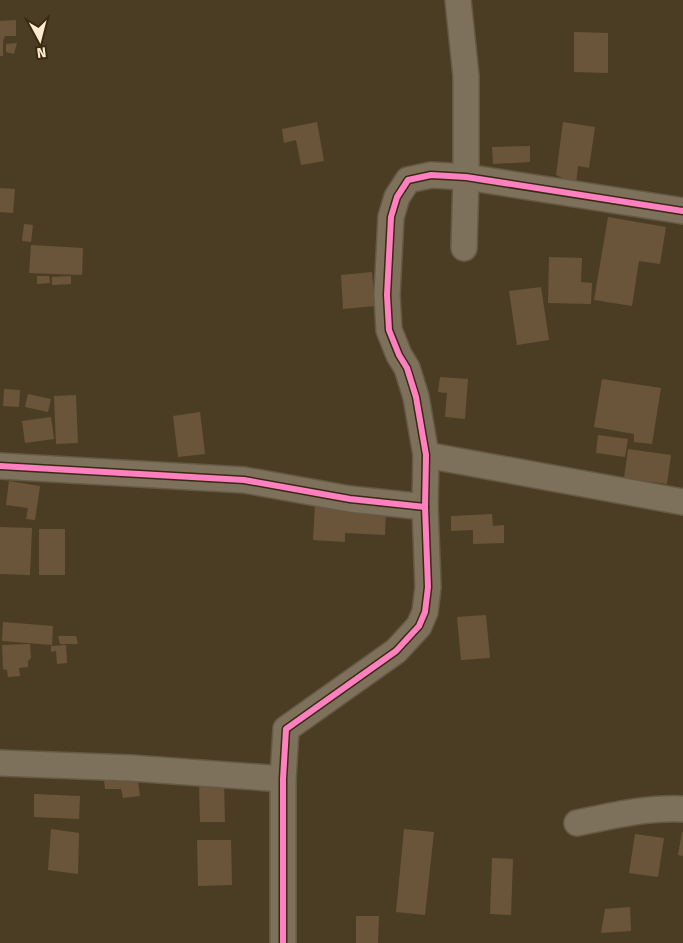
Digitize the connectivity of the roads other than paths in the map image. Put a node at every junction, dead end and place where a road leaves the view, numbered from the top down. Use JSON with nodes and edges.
{"nodes":[{"id":1,"x":458,"y":0,"type":"edge"},
{"id":2,"x":466,"y":177,"type":"junction"},
{"id":3,"x":683,"y":212,"type":"edge"},
{"id":4,"x":464,"y":248,"type":"dead end"},
{"id":5,"x":426,"y":455,"type":"junction"},
{"id":6,"x":0,"y":466,"type":"edge"},
{"id":7,"x":683,"y":502,"type":"edge"},
{"id":8,"x":425,"y":507,"type":"junction"},
{"id":9,"x":0,"y":763,"type":"edge"},
{"id":10,"x":283,"y":779,"type":"junction"},
{"id":11,"x":683,"y":809,"type":"edge"},
{"id":12,"x":577,"y":823,"type":"dead end"},
{"id":13,"x":282,"y":943,"type":"edge"}],
"edges":[{"from":1,"to":2,"type":"street"},
{"from":2,"to":3,"type":"street"},
{"from":2,"to":4,"type":"street"},
{"from":2,"to":5,"type":"street"},
{"from":5,"to":7,"type":"street"},
{"from":5,"to":8,"type":"street"},
{"from":6,"to":8,"type":"street"},
{"from":8,"to":10,"type":"street"},
{"from":9,"to":10,"type":"street"},
{"from":10,"to":13,"type":"street"},
{"from":11,"to":12,"type":"street"}]}
